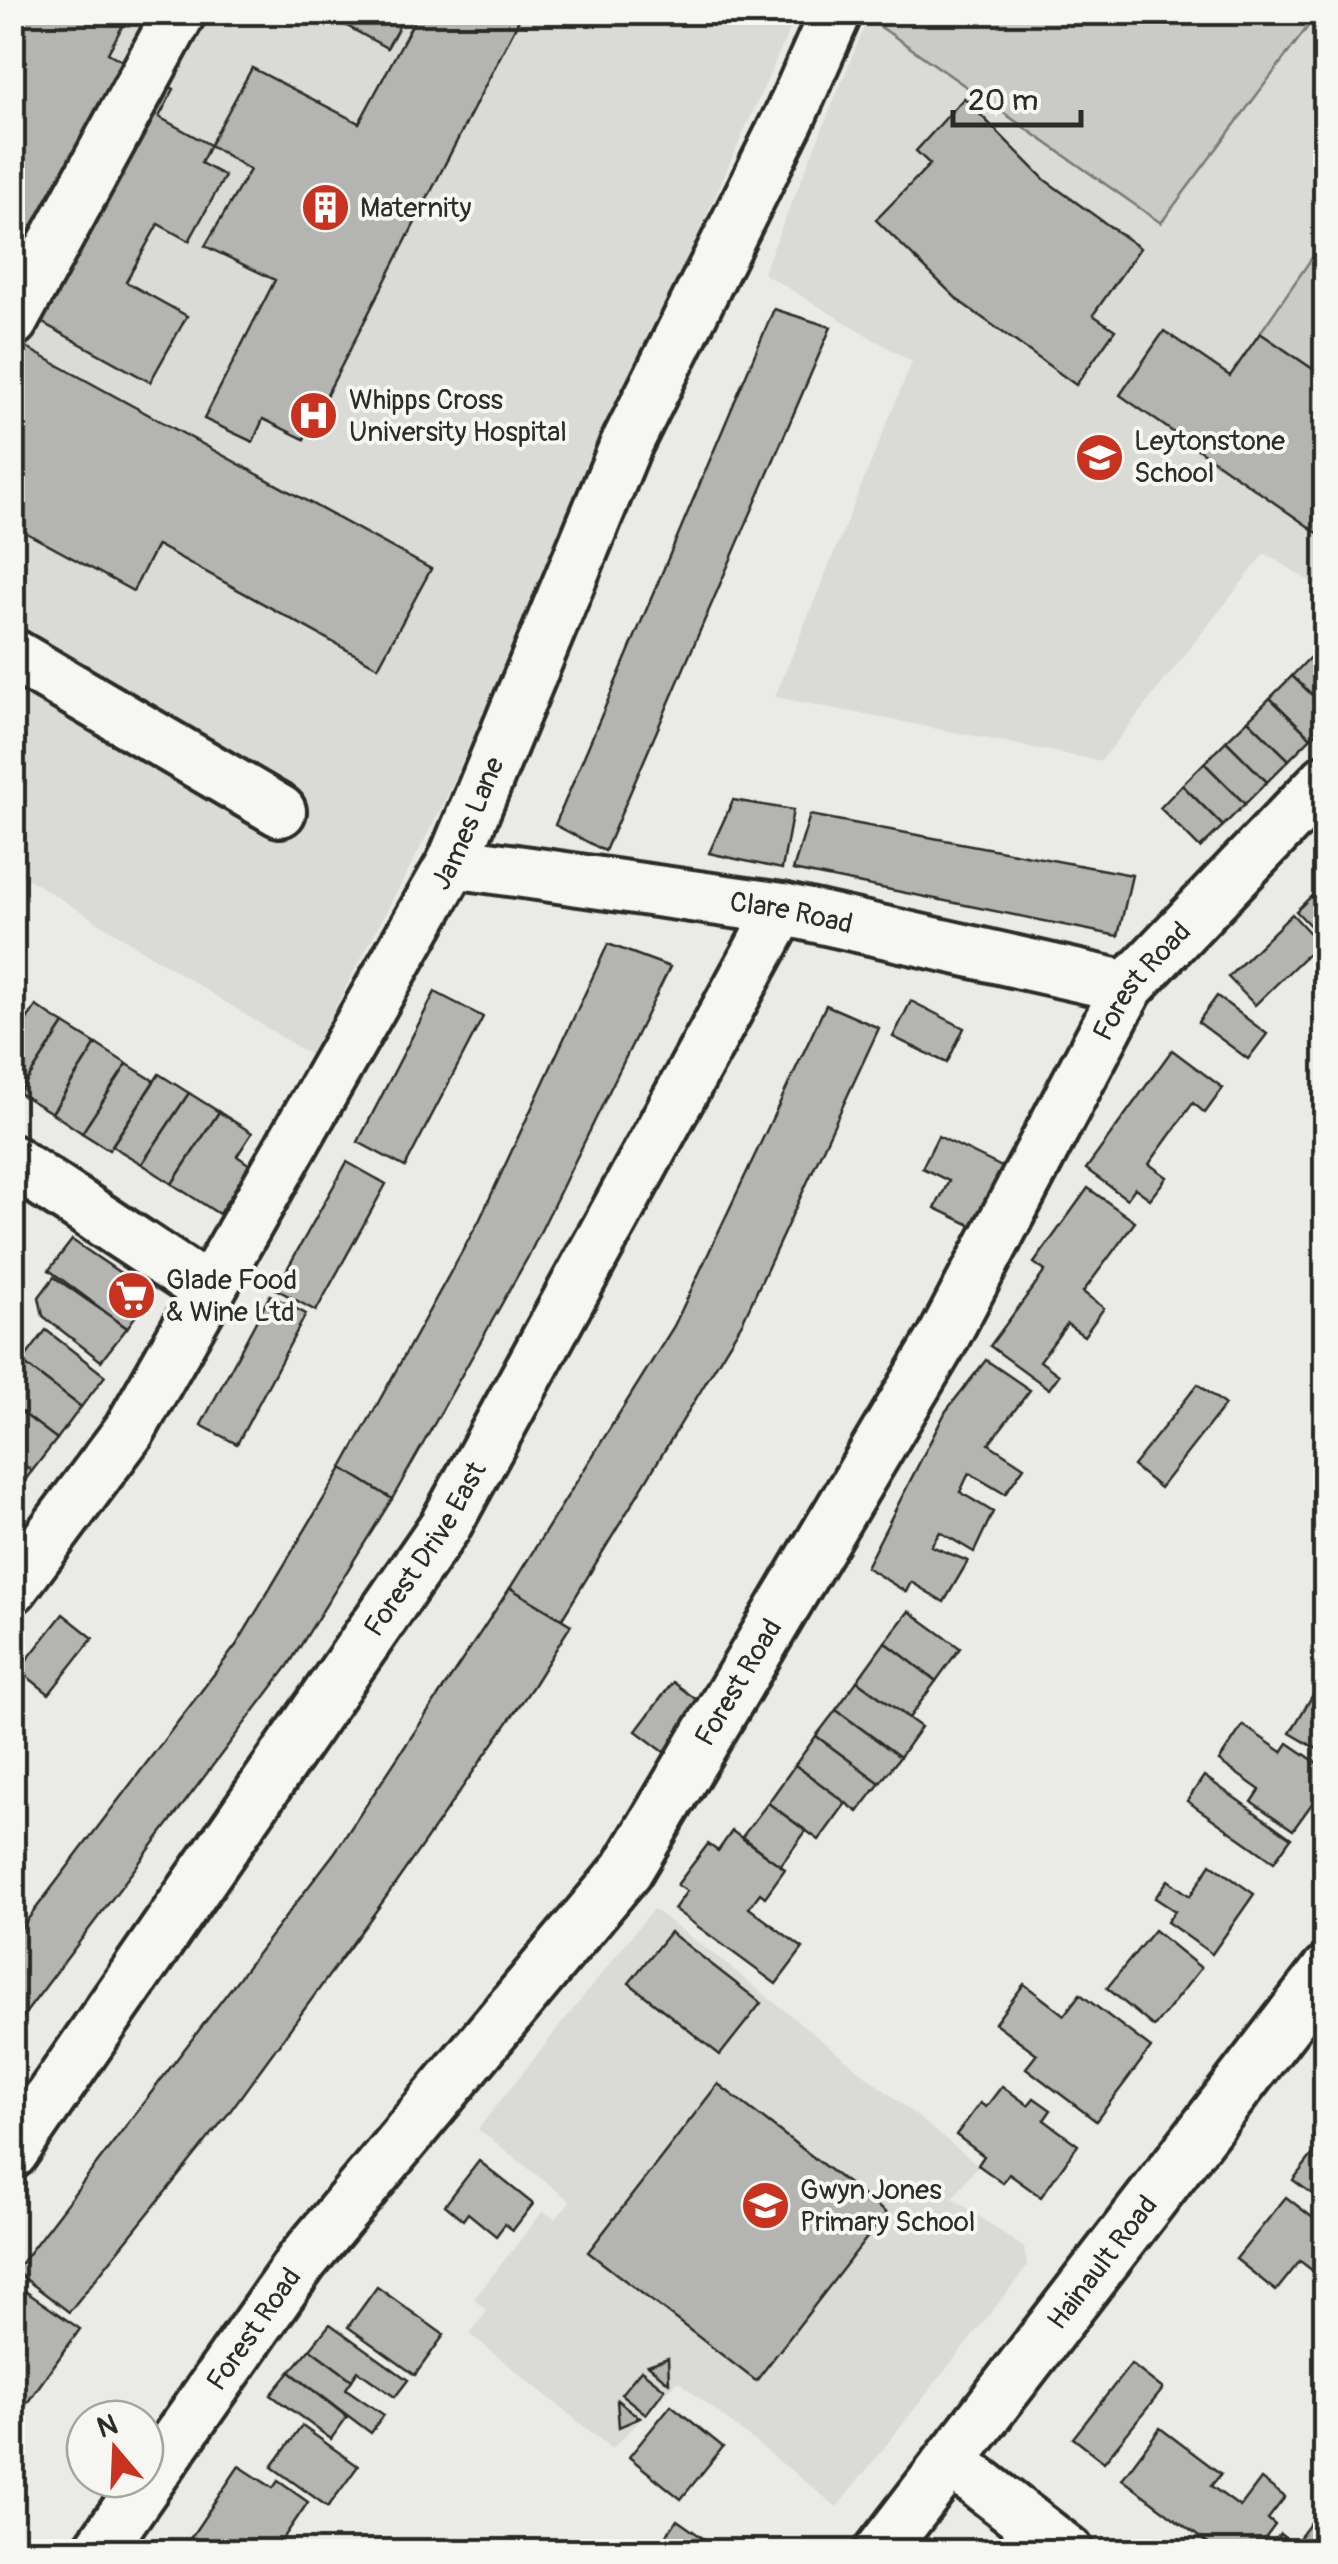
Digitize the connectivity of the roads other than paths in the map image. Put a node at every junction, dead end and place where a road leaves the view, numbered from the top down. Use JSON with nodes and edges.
{"nodes":[{"id":1,"x":180,"y":12,"type":"edge"},
{"id":2,"x":836,"y":12,"type":"edge"},
{"id":3,"x":12,"y":322,"type":"edge"},
{"id":4,"x":12,"y":654,"type":"edge"},
{"id":5,"x":1326,"y":780,"type":"edge"},
{"id":6,"x":280,"y":811,"type":"dead end"},
{"id":7,"x":454,"y":862,"type":"junction"},
{"id":8,"x":782,"y":910,"type":"junction"},
{"id":9,"x":1128,"y":987,"type":"junction"},
{"id":10,"x":12,"y":1162,"type":"edge"},
{"id":11,"x":208,"y":1291,"type":"junction"},
{"id":12,"x":12,"y":1588,"type":"edge"},
{"id":13,"x":1326,"y":1972,"type":"edge"},
{"id":14,"x":12,"y":2152,"type":"edge"},
{"id":15,"x":952,"y":2462,"type":"junction"},
{"id":16,"x":98,"y":2552,"type":"edge"},
{"id":17,"x":880,"y":2552,"type":"edge"},
{"id":18,"x":1068,"y":2552,"type":"edge"}],
"edges":[{"from":1,"to":3,"type":"street"},
{"from":2,"to":7,"type":"street","name":"James Lane"},
{"from":4,"to":6,"type":"street"},
{"from":5,"to":9,"type":"street","name":"Forest Road"},
{"from":7,"to":8,"type":"street","name":"Clare Road"},
{"from":7,"to":11,"type":"street","name":"James Lane"},
{"from":8,"to":9,"type":"street","name":"Clare Road"},
{"from":8,"to":14,"type":"street","name":"Forest Drive East"},
{"from":9,"to":16,"type":"street","name":"Forest Road"},
{"from":10,"to":11,"type":"street"},
{"from":11,"to":12,"type":"street","name":"James Lane"},
{"from":13,"to":15,"type":"street","name":"Hainault Road"},
{"from":15,"to":17,"type":"street","name":"Hainault Road"},
{"from":15,"to":18,"type":"street"}]}
